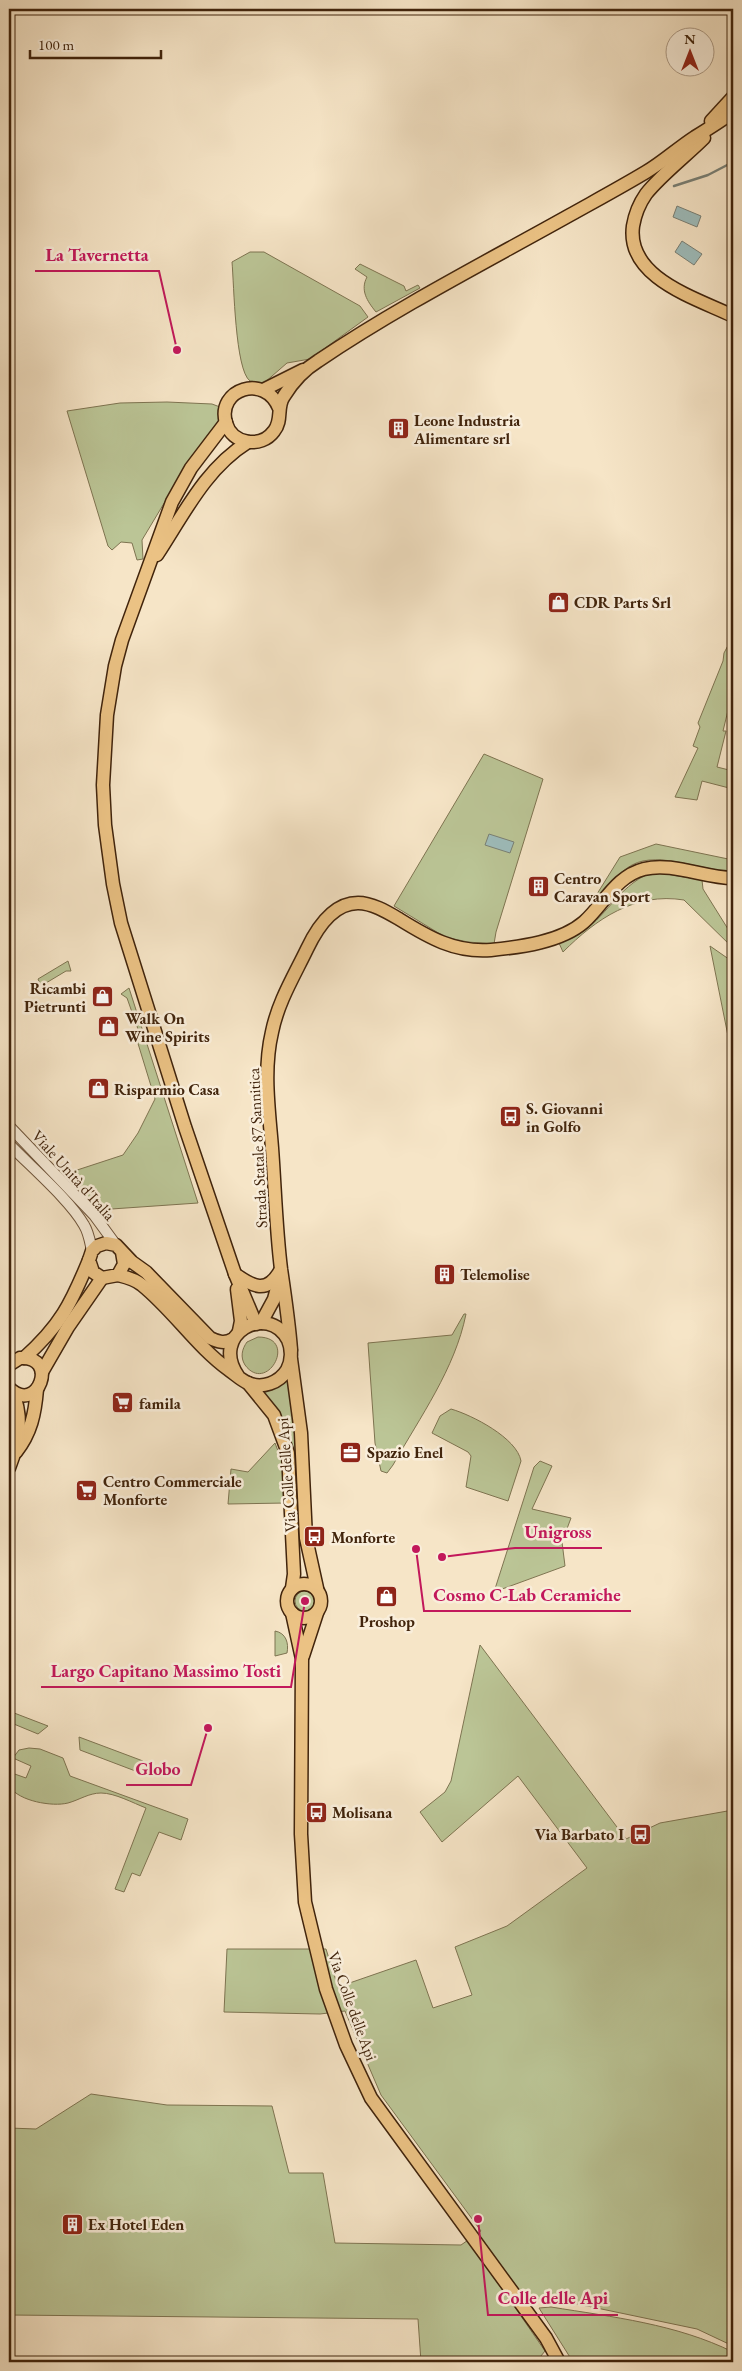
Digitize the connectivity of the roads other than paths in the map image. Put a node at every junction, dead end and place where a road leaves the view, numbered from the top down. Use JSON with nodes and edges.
{"nodes":[{"id":1,"x":733,"y":97,"type":"edge"},
{"id":2,"x":733,"y":108,"type":"edge"},
{"id":3,"x":733,"y":112,"type":"edge"},
{"id":4,"x":722,"y":120,"type":"junction"},
{"id":5,"x":694,"y":138,"type":"junction"},
{"id":6,"x":733,"y":316,"type":"edge"},
{"id":7,"x":310,"y":367,"type":"junction"},
{"id":8,"x":264,"y":390,"type":"junction"},
{"id":9,"x":279,"y":408,"type":"junction"},
{"id":10,"x":226,"y":422,"type":"junction"},
{"id":11,"x":248,"y":442,"type":"junction"},
{"id":12,"x":146,"y":572,"type":"junction"},
{"id":13,"x":733,"y":878,"type":"edge"},
{"id":14,"x":9,"y":1126,"type":"edge"},
{"id":15,"x":9,"y":1144,"type":"edge"},
{"id":16,"x":119,"y":1249,"type":"junction"},
{"id":17,"x":90,"y":1256,"type":"junction"},
{"id":18,"x":281,"y":1269,"type":"junction"},
{"id":19,"x":235,"y":1274,"type":"junction"},
{"id":20,"x":118,"y":1275,"type":"junction"},
{"id":21,"x":102,"y":1278,"type":"junction"},
{"id":22,"x":259,"y":1324,"type":"junction"},
{"id":23,"x":236,"y":1335,"type":"junction"},
{"id":24,"x":291,"y":1354,"type":"junction"},
{"id":25,"x":24,"y":1358,"type":"junction"},
{"id":26,"x":9,"y":1365,"type":"edge"},
{"id":27,"x":42,"y":1372,"type":"junction"},
{"id":28,"x":243,"y":1380,"type":"junction"},
{"id":29,"x":10,"y":1389,"type":"edge"},
{"id":30,"x":37,"y":1389,"type":"junction"},
{"id":31,"x":14,"y":1454,"type":"junction"},
{"id":32,"x":9,"y":1468,"type":"edge"},
{"id":33,"x":292,"y":1588,"type":"junction"},
{"id":34,"x":317,"y":1588,"type":"junction"},
{"id":35,"x":292,"y":1613,"type":"junction"},
{"id":36,"x":317,"y":1613,"type":"junction"},
{"id":37,"x":302,"y":1658,"type":"junction"},
{"id":38,"x":559,"y":2362,"type":"edge"}],
"edges":[{"from":1,"to":5,"type":"main road"},
{"from":2,"to":4,"type":"main road"},
{"from":3,"to":4,"type":"main road"},
{"from":4,"to":5,"type":"main road"},
{"from":4,"to":6,"type":"main road"},
{"from":5,"to":7,"type":"main road"},
{"from":7,"to":8,"type":"main road"},
{"from":7,"to":9,"type":"main road"},
{"from":8,"to":9,"type":"main road"},
{"from":8,"to":10,"type":"main road"},
{"from":9,"to":11,"type":"main road"},
{"from":10,"to":11,"type":"main road"},
{"from":10,"to":12,"type":"main road"},
{"from":11,"to":12,"type":"main road"},
{"from":12,"to":19,"type":"main road"},
{"from":13,"to":18,"type":"main road","name":"Strada Statale 87 Sannitica"},
{"from":14,"to":16,"type":"street","name":"Viale Unità d'Italia"},
{"from":15,"to":17,"type":"street","name":"Viale Unità d'Italia"},
{"from":16,"to":17,"type":"main road"},
{"from":16,"to":20,"type":"main road"},
{"from":16,"to":23,"type":"main road"},
{"from":17,"to":21,"type":"main road"},
{"from":17,"to":25,"type":"main road"},
{"from":18,"to":19,"type":"main road"},
{"from":18,"to":22,"type":"main road","name":"Strada Statale 87 Sannitica"},
{"from":18,"to":24,"type":"main road","name":"Strada Statale 87 Sannitica"},
{"from":19,"to":22,"type":"main road"},
{"from":19,"to":23,"type":"main road"},
{"from":20,"to":21,"type":"main road"},
{"from":20,"to":28,"type":"main road"},
{"from":21,"to":27,"type":"main road"},
{"from":22,"to":23,"type":"main road"},
{"from":22,"to":24,"type":"main road"},
{"from":23,"to":28,"type":"main road"},
{"from":24,"to":28,"type":"main road"},
{"from":24,"to":34,"type":"main road","name":"Via Colle delle Api"},
{"from":25,"to":26,"type":"main road"},
{"from":25,"to":27,"type":"main road"},
{"from":27,"to":30,"type":"main road"},
{"from":28,"to":33,"type":"main road","name":"Via Colle delle Api"},
{"from":29,"to":30,"type":"main road"},
{"from":29,"to":31,"type":"main road"},
{"from":30,"to":31,"type":"main road"},
{"from":31,"to":32,"type":"main road"},
{"from":33,"to":34,"type":"main road"},
{"from":33,"to":35,"type":"main road"},
{"from":34,"to":36,"type":"main road"},
{"from":35,"to":36,"type":"main road"},
{"from":35,"to":37,"type":"main road","name":"Via Colle delle Api"},
{"from":36,"to":37,"type":"main road","name":"Via Colle delle Api"},
{"from":37,"to":38,"type":"main road","name":"Via Colle delle Api"}]}
